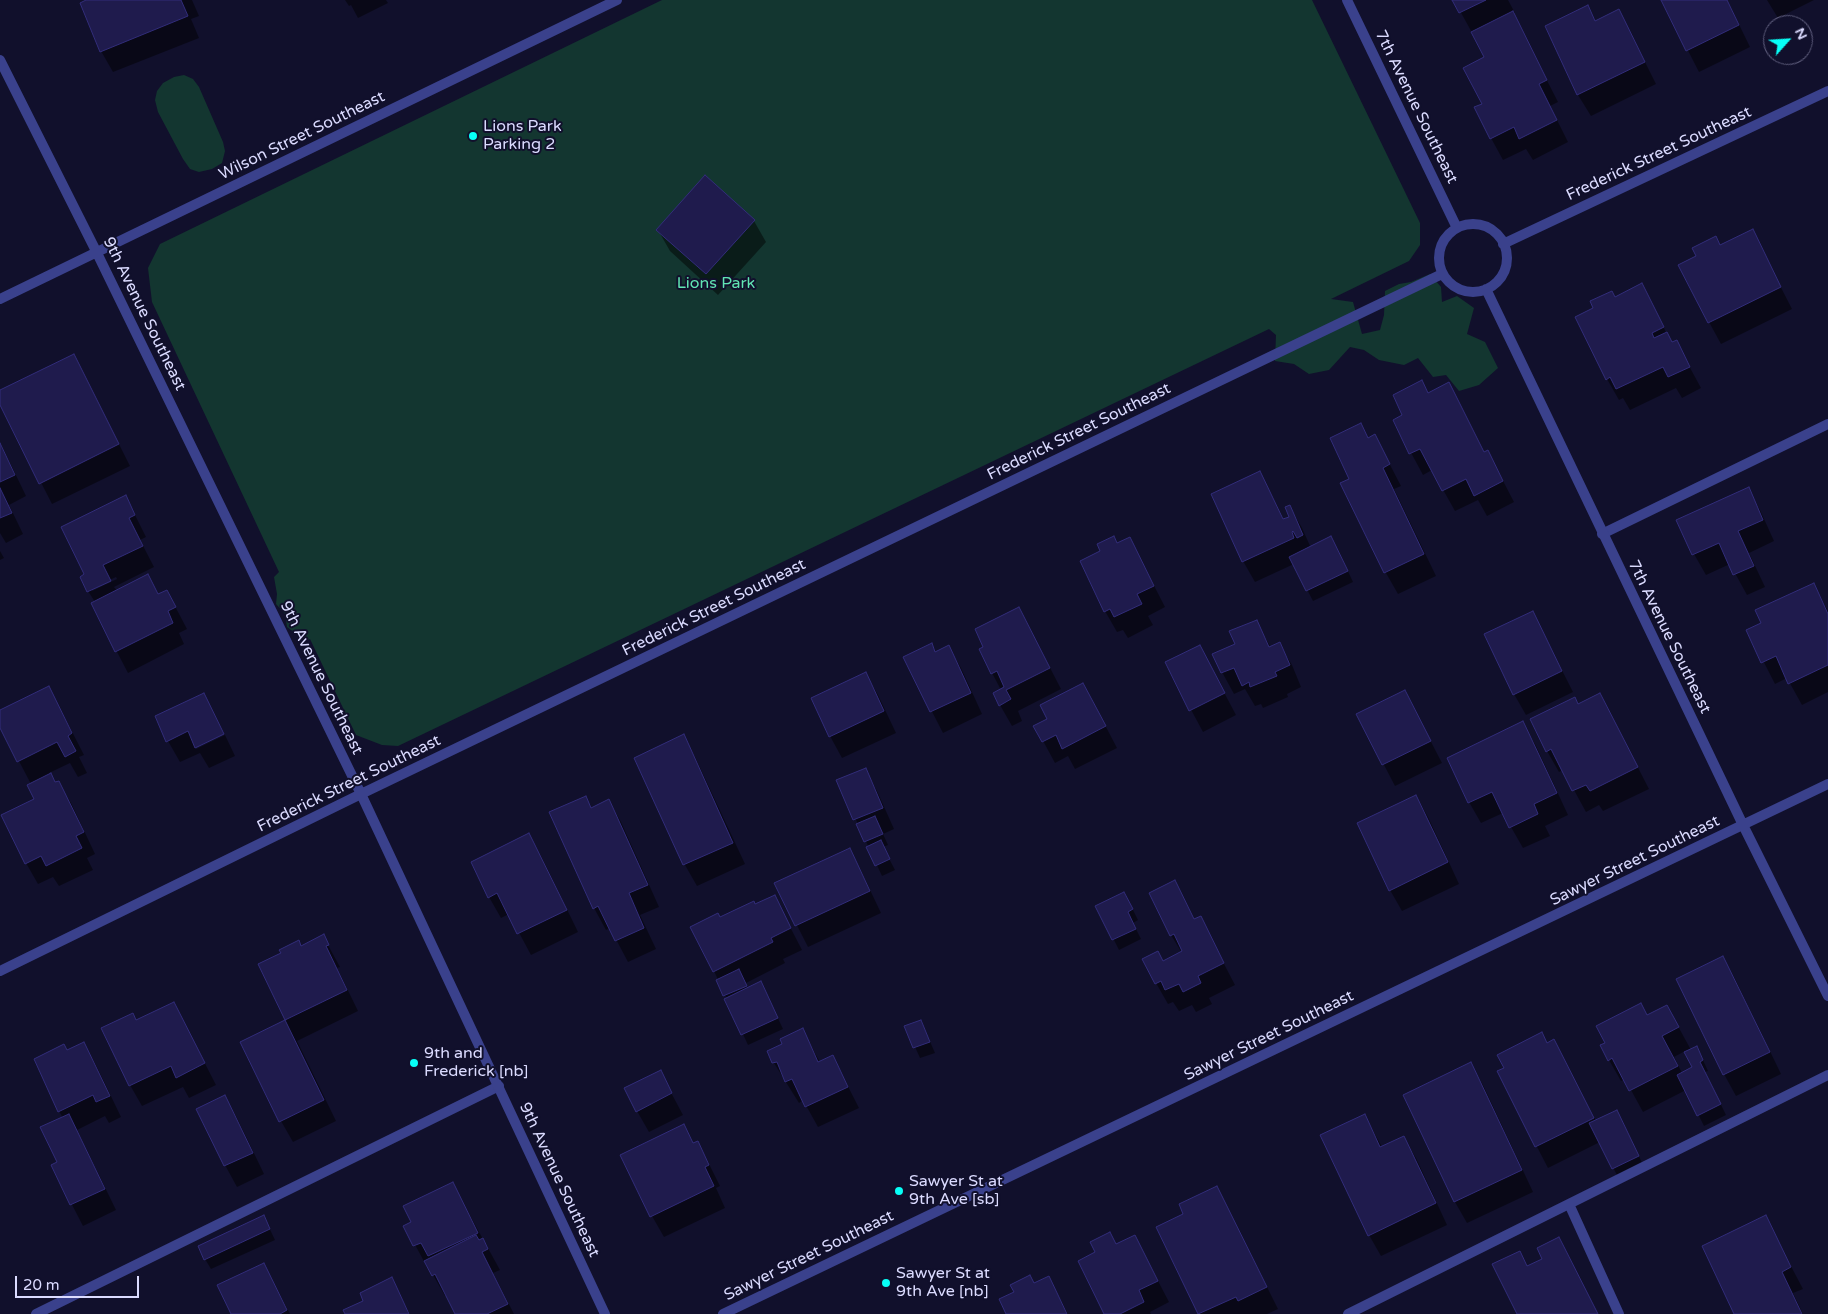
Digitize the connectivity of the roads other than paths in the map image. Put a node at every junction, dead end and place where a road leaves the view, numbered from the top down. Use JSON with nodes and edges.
{"nodes":[{"id":1,"x":617,"y":0,"type":"edge"},
{"id":2,"x":1346,"y":0,"type":"edge"},
{"id":3,"x":0,"y":60,"type":"edge"},
{"id":4,"x":1828,"y":90,"type":"edge"},
{"id":5,"x":1458,"y":228,"type":"junction"},
{"id":6,"x":1504,"y":244,"type":"junction"},
{"id":7,"x":97,"y":253,"type":"junction"},
{"id":8,"x":1442,"y":274,"type":"junction"},
{"id":9,"x":1486,"y":289,"type":"junction"},
{"id":10,"x":0,"y":299,"type":"edge"},
{"id":11,"x":1828,"y":424,"type":"edge"},
{"id":12,"x":1602,"y":534,"type":"junction"},
{"id":13,"x":1828,"y":784,"type":"edge"},
{"id":14,"x":361,"y":794,"type":"junction"},
{"id":15,"x":1743,"y":826,"type":"junction"},
{"id":16,"x":0,"y":971,"type":"edge"},
{"id":17,"x":1828,"y":996,"type":"edge"},
{"id":18,"x":1828,"y":1075,"type":"edge"},
{"id":19,"x":498,"y":1086,"type":"junction"},
{"id":20,"x":1569,"y":1204,"type":"junction"},
{"id":21,"x":36,"y":1314,"type":"edge"},
{"id":22,"x":605,"y":1314,"type":"edge"},
{"id":23,"x":723,"y":1314,"type":"edge"},
{"id":24,"x":1348,"y":1314,"type":"edge"},
{"id":25,"x":1619,"y":1314,"type":"edge"}],
"edges":[{"from":1,"to":7,"type":"street","name":"Wilson Street Southeast"},
{"from":2,"to":5,"type":"street","name":"7th Avenue Southeast"},
{"from":3,"to":7,"type":"street","name":"9th Avenue Southeast"},
{"from":4,"to":6,"type":"street","name":"Frederick Street Southeast"},
{"from":5,"to":6,"type":"street"},
{"from":5,"to":8,"type":"street"},
{"from":6,"to":9,"type":"street"},
{"from":7,"to":10,"type":"street","name":"Wilson Street Southeast"},
{"from":7,"to":14,"type":"street","name":"9th Avenue Southeast"},
{"from":8,"to":9,"type":"street"},
{"from":8,"to":14,"type":"street","name":"Frederick Street Southeast"},
{"from":9,"to":12,"type":"street","name":"7th Avenue Southeast"},
{"from":11,"to":12,"type":"street"},
{"from":12,"to":15,"type":"street","name":"7th Avenue Southeast"},
{"from":13,"to":15,"type":"street","name":"Sawyer Street Southeast"},
{"from":14,"to":16,"type":"street","name":"Frederick Street Southeast"},
{"from":14,"to":19,"type":"street","name":"9th Avenue Southeast"},
{"from":15,"to":17,"type":"street","name":"7th Avenue Southeast"},
{"from":15,"to":23,"type":"street","name":"Sawyer Street Southeast"},
{"from":18,"to":20,"type":"street"},
{"from":19,"to":21,"type":"street"},
{"from":19,"to":22,"type":"street","name":"9th Avenue Southeast"},
{"from":20,"to":24,"type":"street"},
{"from":20,"to":25,"type":"street"}]}
